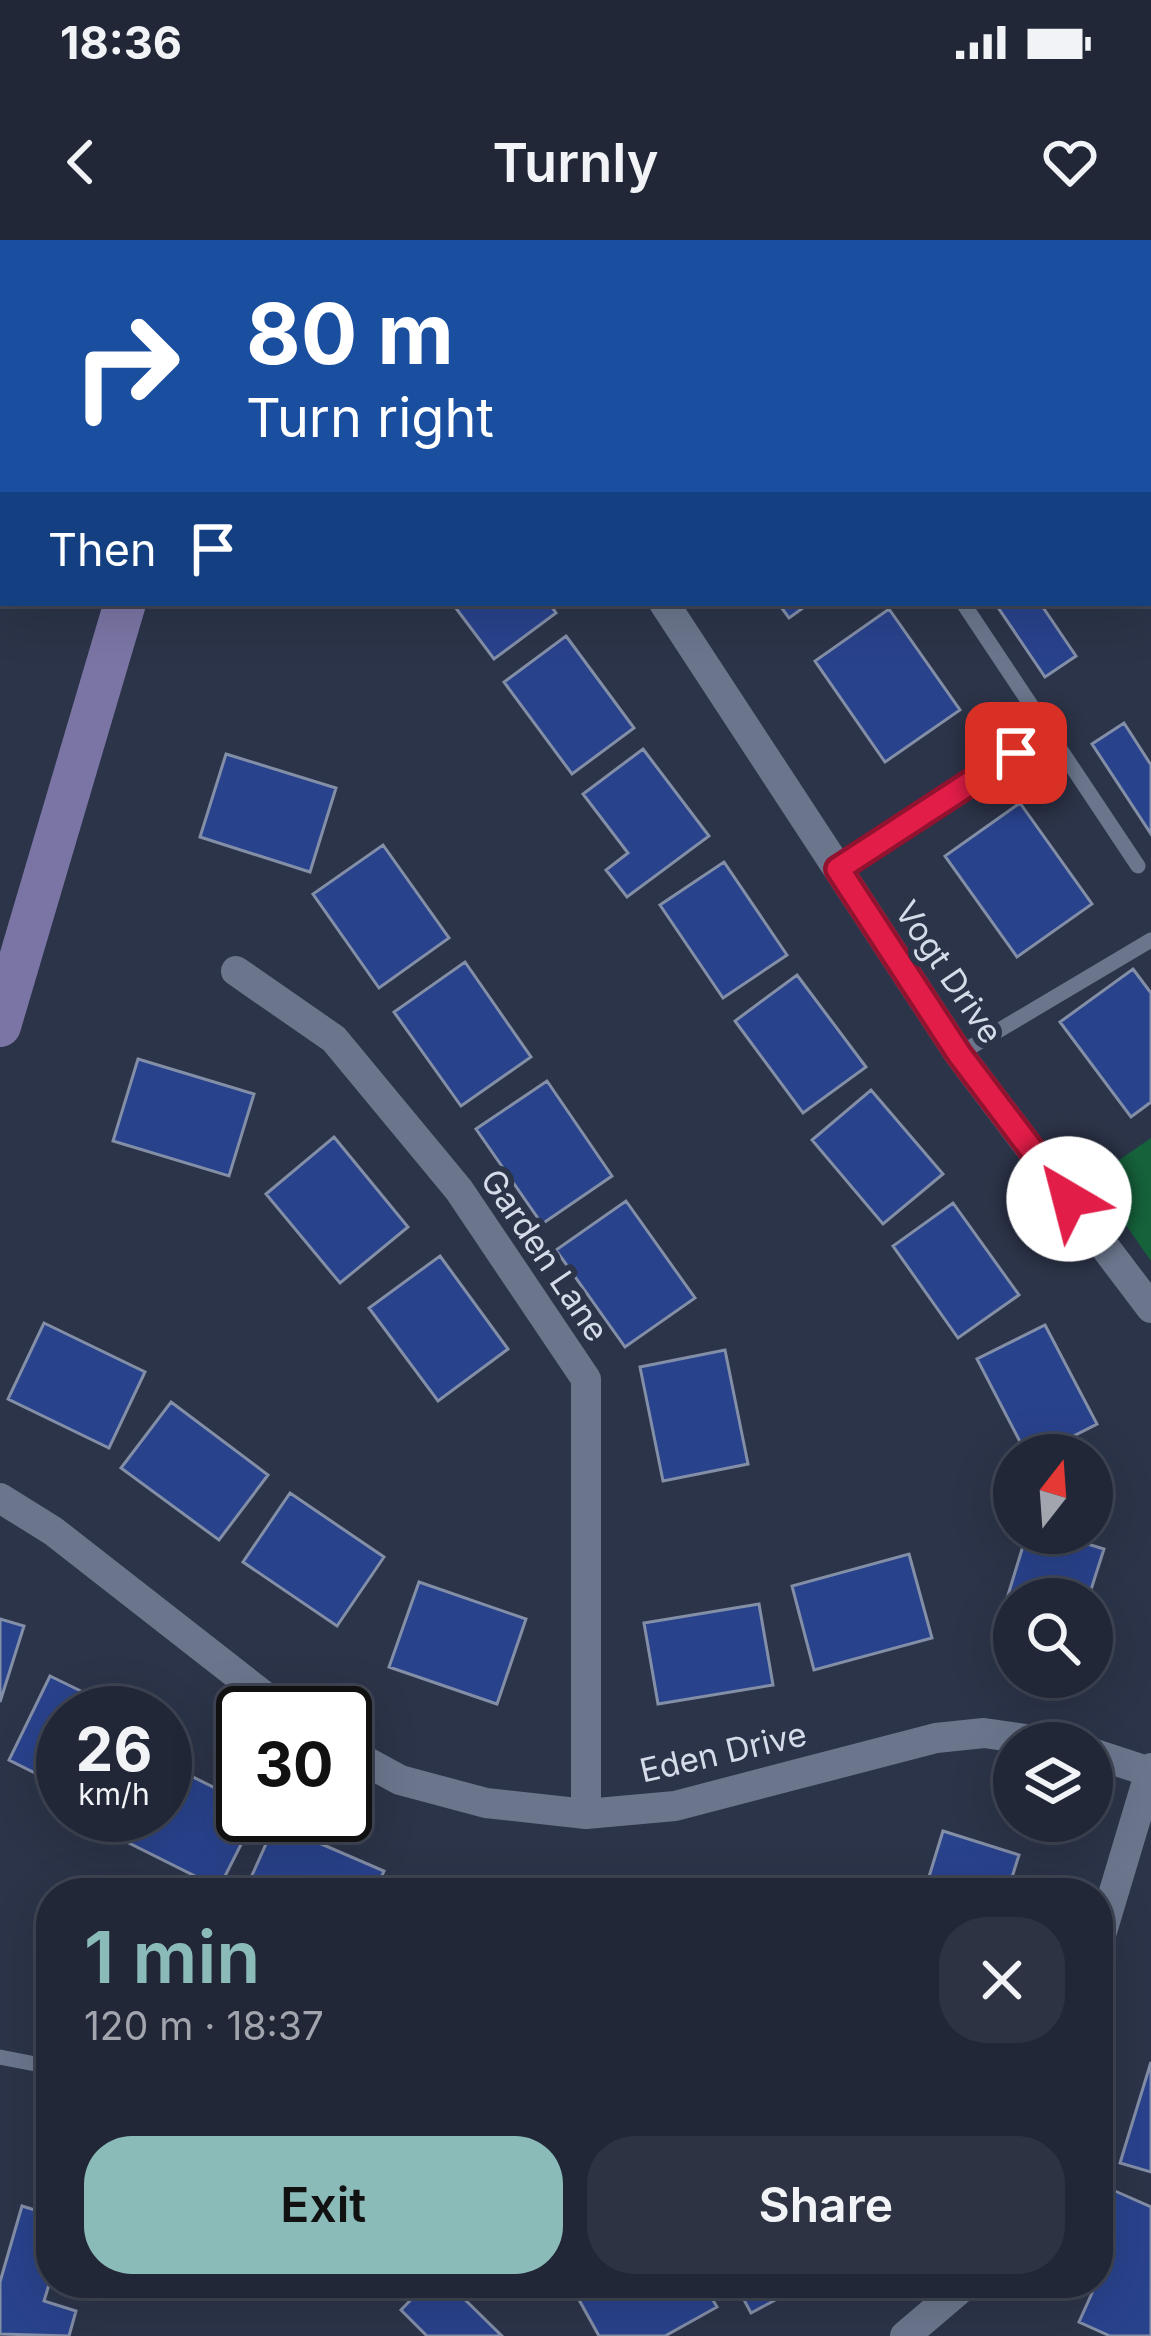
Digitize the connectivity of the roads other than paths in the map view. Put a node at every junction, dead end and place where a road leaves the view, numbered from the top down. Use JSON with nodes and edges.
{"nodes":[{"id":1,"x":124,"y":606,"type":"edge"},
{"id":2,"x":666,"y":606,"type":"edge"},
{"id":3,"x":965,"y":606,"type":"edge"},
{"id":4,"x":1048,"y":731,"type":"junction"},
{"id":5,"x":1138,"y":866,"type":"dead end"},
{"id":6,"x":838,"y":869,"type":"junction"},
{"id":7,"x":1151,"y":940,"type":"edge"},
{"id":8,"x":236,"y":971,"type":"dead end"},
{"id":9,"x":0,"y":1026,"type":"edge"},
{"id":10,"x":959,"y":1054,"type":"junction"},
{"id":11,"x":1151,"y":1308,"type":"edge"},
{"id":12,"x":0,"y":1498,"type":"edge"},
{"id":13,"x":251,"y":1686,"type":"edge"},
{"id":14,"x":993,"y":1733,"type":"edge"},
{"id":15,"x":1113,"y":1760,"type":"edge"},
{"id":16,"x":372,"y":1765,"type":"edge"},
{"id":17,"x":1150,"y":1770,"type":"edge"},
{"id":18,"x":586,"y":1814,"type":"junction"},
{"id":19,"x":1113,"y":1895,"type":"edge"},
{"id":20,"x":0,"y":2057,"type":"edge"},
{"id":21,"x":36,"y":2064,"type":"edge"},
{"id":22,"x":949,"y":2298,"type":"edge"},
{"id":23,"x":905,"y":2336,"type":"edge"}],
"edges":[{"from":1,"to":9,"type":"street"},
{"from":2,"to":6,"type":"street","name":"Vogt Drive"},
{"from":3,"to":4,"type":"lane"},
{"from":4,"to":5,"type":"lane"},
{"from":4,"to":6,"type":"lane"},
{"from":6,"to":10,"type":"street","name":"Vogt Drive"},
{"from":7,"to":10,"type":"lane"},
{"from":8,"to":18,"type":"street","name":"Garden Lane"},
{"from":10,"to":11,"type":"street","name":"Vogt Drive"},
{"from":12,"to":13,"type":"street"},
{"from":14,"to":18,"type":"street","name":"Eden Drive"},
{"from":15,"to":17,"type":"street"},
{"from":16,"to":18,"type":"street","name":"Eden Drive"},
{"from":17,"to":19,"type":"street"},
{"from":20,"to":21,"type":"lane"},
{"from":22,"to":23,"type":"street"}]}
